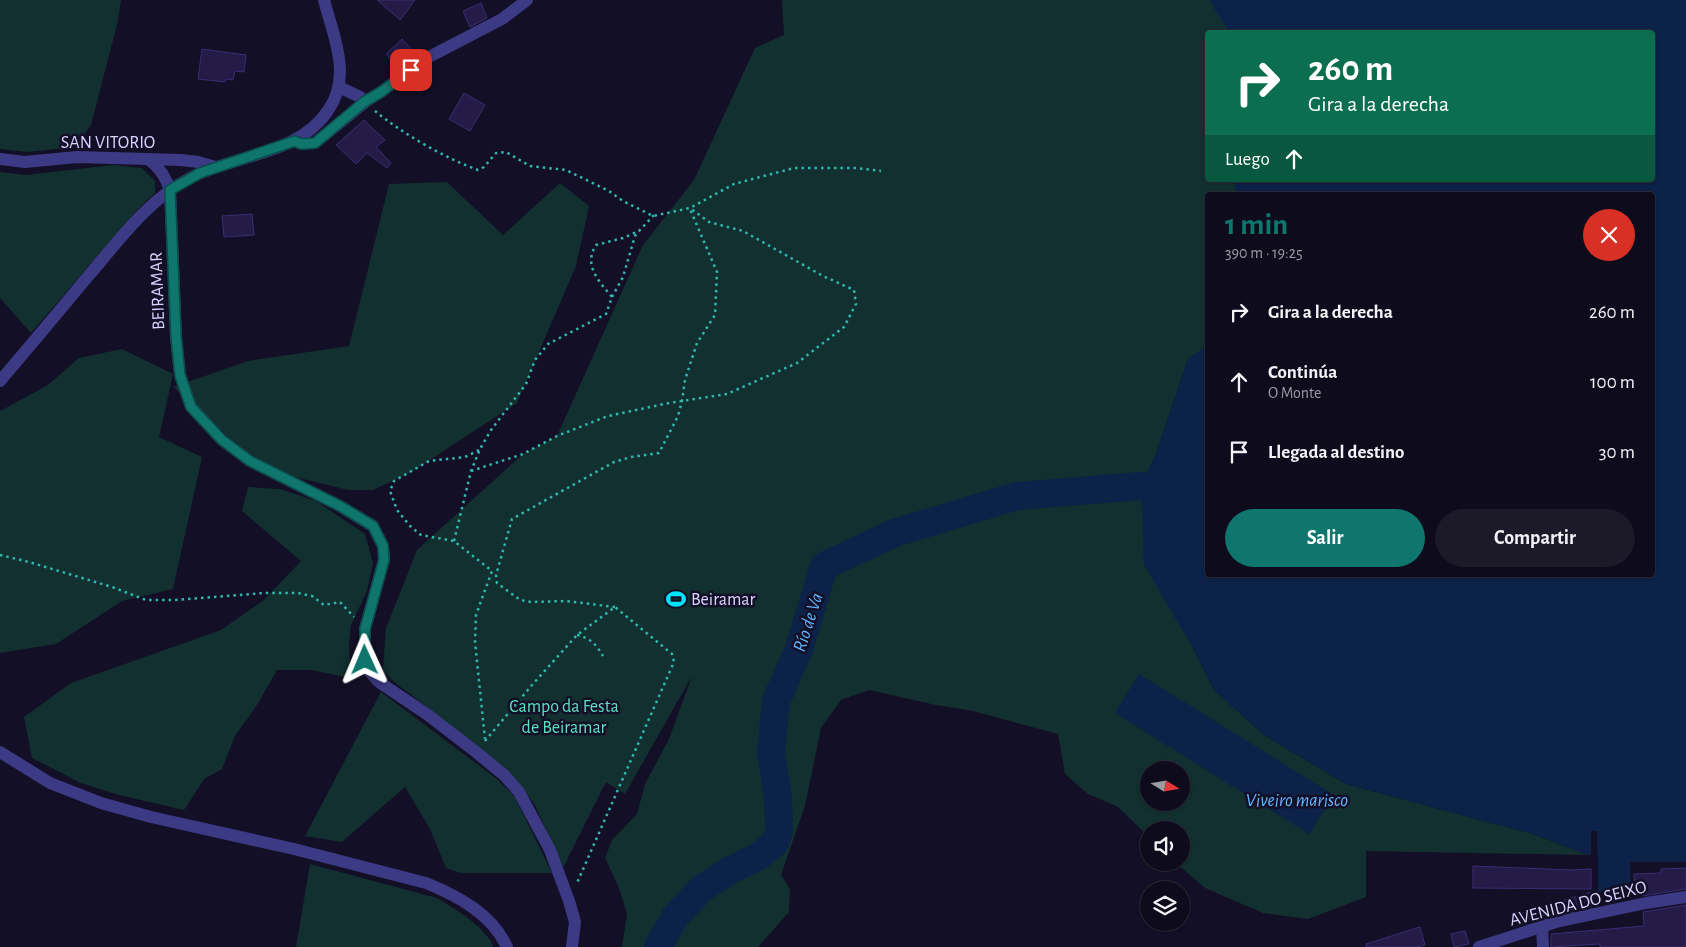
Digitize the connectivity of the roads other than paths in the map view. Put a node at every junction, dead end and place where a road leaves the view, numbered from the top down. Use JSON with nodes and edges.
{"nodes":[{"id":1,"x":324,"y":0,"type":"edge"},
{"id":2,"x":527,"y":0,"type":"edge"},
{"id":3,"x":339,"y":87,"type":"junction"},
{"id":4,"x":364,"y":102,"type":"junction"},
{"id":5,"x":295,"y":141,"type":"junction"},
{"id":6,"x":0,"y":159,"type":"edge"},
{"id":7,"x":148,"y":159,"type":"junction"},
{"id":8,"x":216,"y":167,"type":"junction"},
{"id":9,"x":170,"y":190,"type":"junction"},
{"id":10,"x":0,"y":382,"type":"edge"},
{"id":11,"x":0,"y":752,"type":"edge"},
{"id":12,"x":1686,"y":898,"type":"edge"},
{"id":13,"x":1542,"y":926,"type":"junction"},
{"id":14,"x":507,"y":947,"type":"edge"},
{"id":15,"x":572,"y":947,"type":"edge"},
{"id":16,"x":1479,"y":947,"type":"edge"},
{"id":17,"x":1543,"y":947,"type":"edge"}],
"edges":[{"from":1,"to":3,"type":"street"},
{"from":2,"to":4,"type":"street"},
{"from":3,"to":4,"type":"street"},
{"from":3,"to":5,"type":"street"},
{"from":4,"to":5,"type":"street"},
{"from":5,"to":8,"type":"street"},
{"from":6,"to":7,"type":"street","name":"SAN VITORIO"},
{"from":7,"to":8,"type":"street","name":"SAN VITORIO"},
{"from":7,"to":9,"type":"street"},
{"from":8,"to":9,"type":"street"},
{"from":9,"to":10,"type":"street"},
{"from":9,"to":15,"type":"street","name":"BEIRAMAR"},
{"from":11,"to":14,"type":"street"},
{"from":12,"to":13,"type":"street","name":"AVENIDA DO SEIXO"},
{"from":13,"to":16,"type":"street","name":"AVENIDA DO SEIXO"},
{"from":13,"to":17,"type":"street"}]}
